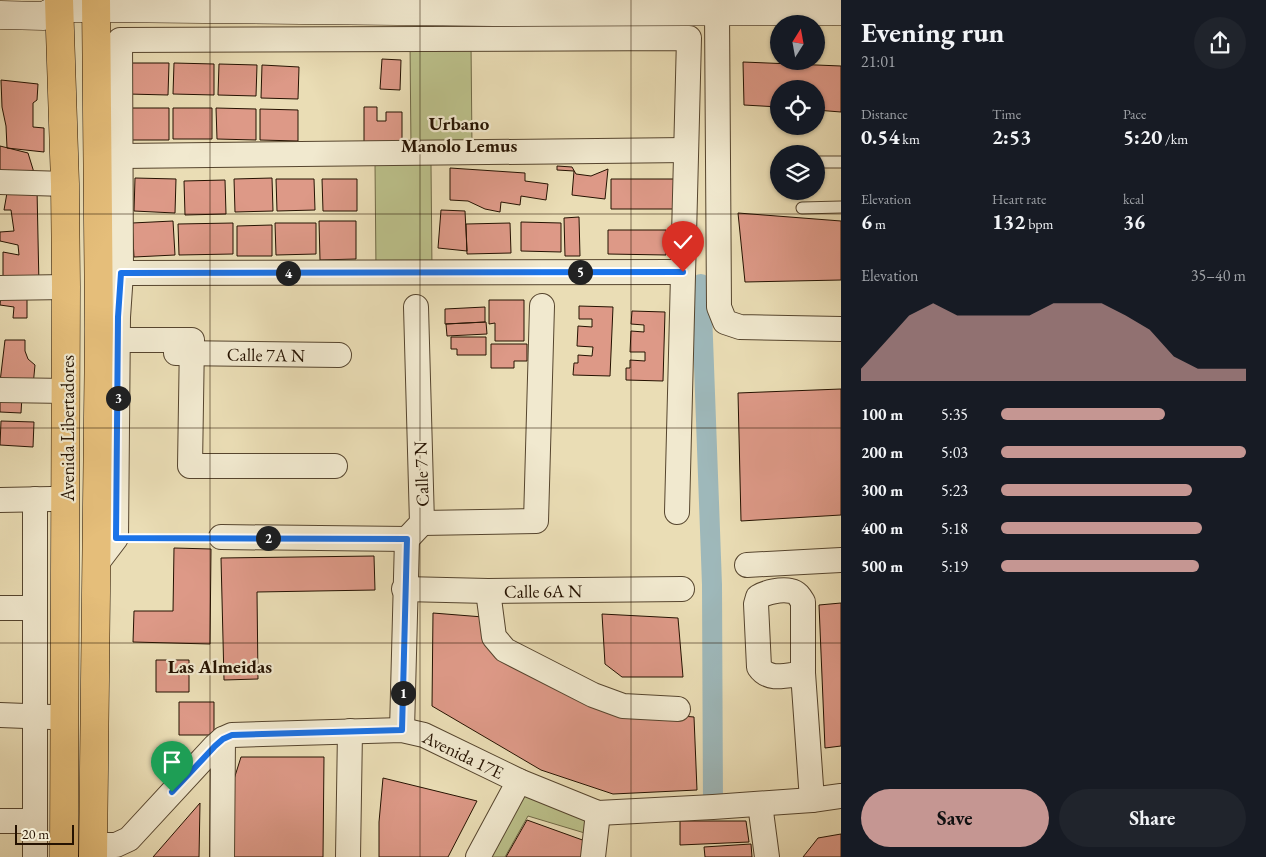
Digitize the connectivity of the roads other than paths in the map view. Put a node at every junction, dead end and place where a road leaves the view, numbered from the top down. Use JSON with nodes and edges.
{"nodes":[{"id":1,"x":0,"y":0,"type":"edge"},
{"id":2,"x":59,"y":4,"type":"edge"},
{"id":3,"x":96,"y":4,"type":"edge"},
{"id":4,"x":493,"y":6,"type":"edge"},
{"id":5,"x":717,"y":11,"type":"junction"},
{"id":6,"x":841,"y":11,"type":"edge"},
{"id":7,"x":0,"y":15,"type":"edge"},
{"id":8,"x":686,"y":150,"type":"junction"},
{"id":9,"x":121,"y":156,"type":"junction"},
{"id":10,"x":825,"y":162,"type":"edge"},
{"id":11,"x":841,"y":162,"type":"edge"},
{"id":12,"x":0,"y":182,"type":"edge"},
{"id":13,"x":66,"y":184,"type":"junction"},
{"id":14,"x":802,"y":208,"type":"dead end"},
{"id":15,"x":841,"y":208,"type":"edge"},
{"id":16,"x":683,"y":272,"type":"junction"},
{"id":17,"x":121,"y":273,"type":"junction"},
{"id":18,"x":66,"y":287,"type":"junction"},
{"id":19,"x":0,"y":288,"type":"edge"},
{"id":20,"x":542,"y":306,"type":"dead end"},
{"id":21,"x":416,"y":307,"type":"dead end"},
{"id":22,"x":841,"y":329,"type":"edge"},
{"id":23,"x":113,"y":332,"type":"junction"},
{"id":24,"x":192,"y":353,"type":"junction"},
{"id":25,"x":339,"y":355,"type":"dead end"},
{"id":26,"x":0,"y":390,"type":"edge"},
{"id":27,"x":67,"y":390,"type":"junction"},
{"id":28,"x":108,"y":423,"type":"junction"},
{"id":29,"x":335,"y":466,"type":"dead end"},
{"id":30,"x":66,"y":499,"type":"junction"},
{"id":31,"x":0,"y":500,"type":"edge"},
{"id":32,"x":35,"y":500,"type":"junction"},
{"id":33,"x":677,"y":512,"type":"dead end"},
{"id":34,"x":414,"y":531,"type":"junction"},
{"id":35,"x":221,"y":537,"type":"road end"},
{"id":36,"x":841,"y":560,"type":"edge"},
{"id":37,"x":97,"y":563,"type":"junction"},
{"id":38,"x":747,"y":565,"type":"dead end"},
{"id":39,"x":404,"y":589,"type":"junction"},
{"id":40,"x":682,"y":589,"type":"dead end"},
{"id":41,"x":488,"y":592,"type":"junction"},
{"id":42,"x":0,"y":608,"type":"edge"},
{"id":43,"x":35,"y":608,"type":"junction"},
{"id":44,"x":803,"y":673,"type":"dead end"},
{"id":45,"x":678,"y":709,"type":"dead end"},
{"id":46,"x":0,"y":715,"type":"edge"},
{"id":47,"x":35,"y":716,"type":"junction"},
{"id":48,"x":66,"y":717,"type":"junction"},
{"id":49,"x":402,"y":730,"type":"junction"},
{"id":50,"x":350,"y":731,"type":"junction"},
{"id":51,"x":223,"y":739,"type":"junction"},
{"id":52,"x":518,"y":781,"type":"junction"},
{"id":53,"x":841,"y":796,"type":"edge"},
{"id":54,"x":812,"y":800,"type":"junction"},
{"id":55,"x":760,"y":804,"type":"junction"},
{"id":56,"x":598,"y":813,"type":"junction"},
{"id":57,"x":0,"y":821,"type":"edge"},
{"id":58,"x":35,"y":821,"type":"junction"},
{"id":59,"x":105,"y":851,"type":"edge"},
{"id":60,"x":35,"y":857,"type":"edge"},
{"id":61,"x":64,"y":857,"type":"edge"},
{"id":62,"x":222,"y":857,"type":"edge"},
{"id":63,"x":348,"y":857,"type":"edge"},
{"id":64,"x":478,"y":857,"type":"edge"},
{"id":65,"x":593,"y":857,"type":"edge"},
{"id":66,"x":767,"y":857,"type":"edge"}],
"edges":[{"from":1,"to":2,"type":"street"},
{"from":2,"to":3,"type":"street"},
{"from":2,"to":7,"type":"street"},
{"from":2,"to":13,"type":"main road","name":"Avenida Libertadores"},
{"from":3,"to":4,"type":"street"},
{"from":3,"to":23,"type":"main road","name":"Avenida Libertadores"},
{"from":4,"to":5,"type":"street"},
{"from":5,"to":6,"type":"street"},
{"from":5,"to":22,"type":"street"},
{"from":8,"to":9,"type":"street"},
{"from":8,"to":9,"type":"street","name":"Avenida Libertadores"},
{"from":8,"to":16,"type":"street"},
{"from":9,"to":17,"type":"street","name":"Avenida Libertadores"},
{"from":10,"to":11,"type":"lane"},
{"from":12,"to":13,"type":"street"},
{"from":13,"to":18,"type":"main road","name":"Avenida Libertadores"},
{"from":14,"to":15,"type":"lane"},
{"from":16,"to":17,"type":"street"},
{"from":16,"to":33,"type":"street"},
{"from":17,"to":23,"type":"street","name":"Avenida Libertadores"},
{"from":18,"to":19,"type":"street"},
{"from":18,"to":27,"type":"main road","name":"Avenida Libertadores"},
{"from":20,"to":34,"type":"street"},
{"from":21,"to":34,"type":"street","name":"Calle 7 N"},
{"from":23,"to":24,"type":"street","name":"Calle 7A N"},
{"from":23,"to":28,"type":"main road","name":"Avenida Libertadores"},
{"from":23,"to":28,"type":"street","name":"Avenida Libertadores"},
{"from":24,"to":25,"type":"street","name":"Calle 7A N"},
{"from":24,"to":29,"type":"street"},
{"from":26,"to":27,"type":"street"},
{"from":27,"to":30,"type":"main road","name":"Avenida Libertadores"},
{"from":28,"to":37,"type":"main road","name":"Avenida Libertadores"},
{"from":28,"to":37,"type":"street","name":"Avenida Libertadores"},
{"from":30,"to":32,"type":"street"},
{"from":30,"to":48,"type":"main road","name":"Avenida Libertadores"},
{"from":31,"to":32,"type":"street"},
{"from":32,"to":43,"type":"street","name":"Avenida Libertadores"},
{"from":34,"to":35,"type":"street"},
{"from":34,"to":39,"type":"street","name":"Calle 7 N"},
{"from":36,"to":38,"type":"street"},
{"from":37,"to":59,"type":"main road","name":"Avenida Libertadores"},
{"from":39,"to":41,"type":"street","name":"Calle 6A N"},
{"from":39,"to":49,"type":"street","name":"Calle 7 N"},
{"from":40,"to":41,"type":"street","name":"Calle 6A N"},
{"from":41,"to":45,"type":"street"},
{"from":42,"to":43,"type":"street"},
{"from":43,"to":47,"type":"street","name":"Avenida Libertadores"},
{"from":44,"to":54,"type":"street"},
{"from":46,"to":47,"type":"street"},
{"from":47,"to":48,"type":"street"},
{"from":47,"to":58,"type":"street","name":"Avenida Libertadores"},
{"from":48,"to":61,"type":"main road","name":"Avenida Libertadores"},
{"from":49,"to":50,"type":"street","name":"Avenida 17E"},
{"from":49,"to":52,"type":"street","name":"Avenida 17E"},
{"from":50,"to":51,"type":"street","name":"Avenida 17E"},
{"from":50,"to":63,"type":"street"},
{"from":51,"to":59,"type":"street"},
{"from":51,"to":62,"type":"street"},
{"from":52,"to":56,"type":"street","name":"Avenida 17E"},
{"from":52,"to":64,"type":"street","name":"Avenida 17E"},
{"from":53,"to":54,"type":"street","name":"Avenida 17E"},
{"from":54,"to":55,"type":"street","name":"Avenida 17E"},
{"from":55,"to":56,"type":"street","name":"Avenida 17E"},
{"from":55,"to":66,"type":"street"},
{"from":56,"to":65,"type":"street"},
{"from":57,"to":58,"type":"street"},
{"from":58,"to":60,"type":"street","name":"Avenida Libertadores"}]}
